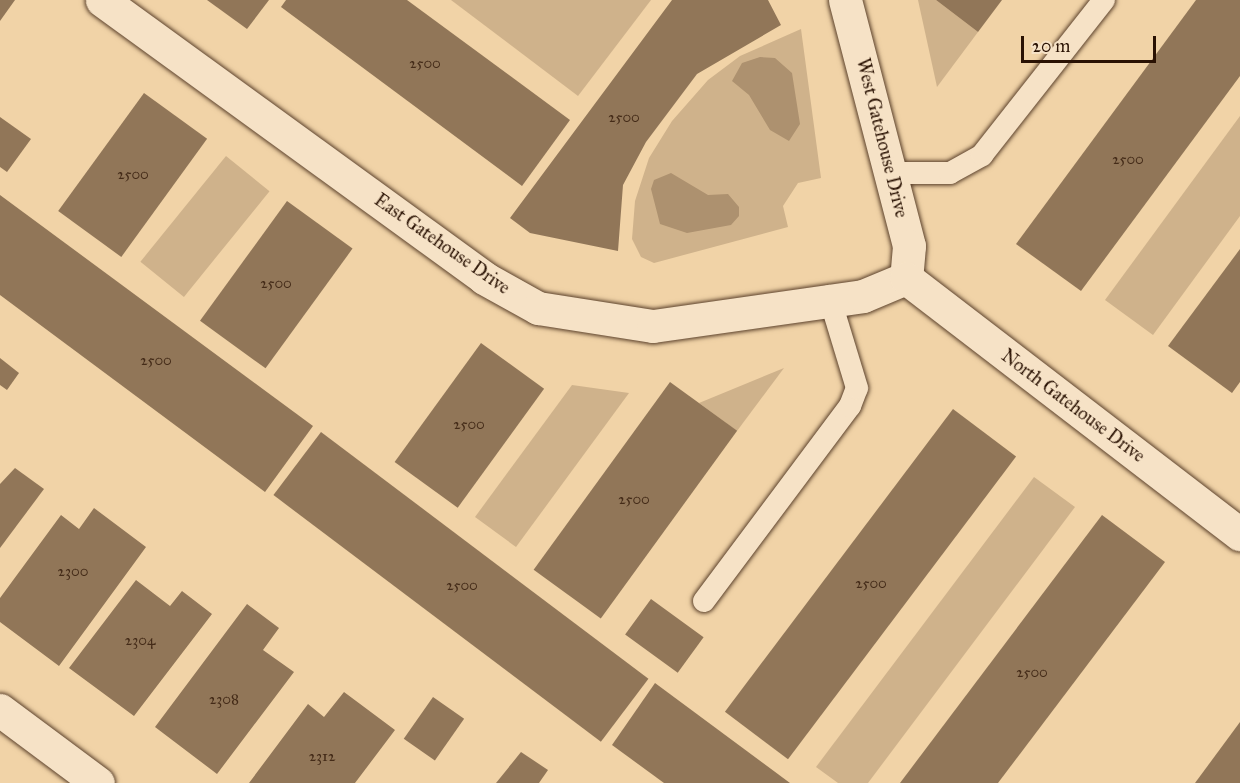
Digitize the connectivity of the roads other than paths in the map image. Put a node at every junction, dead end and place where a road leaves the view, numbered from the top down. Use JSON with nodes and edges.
{"nodes":[{"id":1,"x":102,"y":0,"type":"edge"},
{"id":2,"x":845,"y":0,"type":"edge"},
{"id":3,"x":1104,"y":0,"type":"edge"},
{"id":4,"x":891,"y":173,"type":"junction"},
{"id":5,"x":906,"y":278,"type":"junction"},
{"id":6,"x":830,"y":296,"type":"junction"},
{"id":7,"x":1237,"y":525,"type":"edge"},
{"id":8,"x":704,"y":601,"type":"dead end"},
{"id":9,"x":0,"y":710,"type":"edge"},
{"id":10,"x":98,"y":783,"type":"edge"}],
"edges":[{"from":1,"to":6,"type":"street","name":"East Gatehouse Drive"},
{"from":2,"to":4,"type":"street","name":"West Gatehouse Drive"},
{"from":3,"to":4,"type":"lane"},
{"from":4,"to":5,"type":"street","name":"West Gatehouse Drive"},
{"from":5,"to":6,"type":"street","name":"East Gatehouse Drive"},
{"from":5,"to":7,"type":"street","name":"North Gatehouse Drive"},
{"from":6,"to":8,"type":"lane"},
{"from":9,"to":10,"type":"street"}]}
